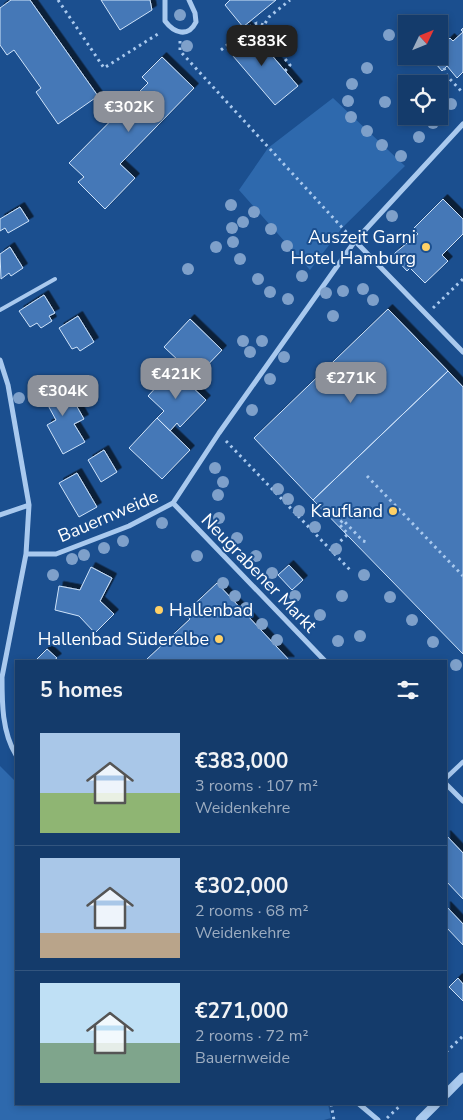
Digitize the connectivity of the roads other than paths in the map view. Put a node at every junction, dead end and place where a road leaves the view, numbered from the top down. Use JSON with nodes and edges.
{"nodes":[{"id":1,"x":165,"y":0,"type":"edge"},
{"id":2,"x":189,"y":0,"type":"edge"},
{"id":3,"x":463,"y":124,"type":"edge"},
{"id":4,"x":355,"y":241,"type":"junction"},
{"id":5,"x":55,"y":278,"type":"dead end"},
{"id":6,"x":0,"y":310,"type":"edge"},
{"id":7,"x":463,"y":352,"type":"edge"},
{"id":8,"x":0,"y":360,"type":"edge"},
{"id":9,"x":173,"y":503,"type":"junction"},
{"id":10,"x":29,"y":505,"type":"junction"},
{"id":11,"x":0,"y":515,"type":"edge"},
{"id":12,"x":26,"y":554,"type":"junction"},
{"id":13,"x":324,"y":660,"type":"edge"},
{"id":14,"x":15,"y":753,"type":"edge"},
{"id":15,"x":463,"y":762,"type":"edge"},
{"id":16,"x":447,"y":777,"type":"edge"},
{"id":17,"x":447,"y":785,"type":"edge"},
{"id":18,"x":463,"y":801,"type":"edge"},
{"id":19,"x":463,"y":1077,"type":"edge"},
{"id":20,"x":447,"y":1093,"type":"edge"},
{"id":21,"x":360,"y":1105,"type":"edge"},
{"id":22,"x":435,"y":1105,"type":"edge"},
{"id":23,"x":378,"y":1120,"type":"edge"},
{"id":24,"x":420,"y":1120,"type":"edge"}],
"edges":[{"from":1,"to":2,"type":"street"},
{"from":3,"to":4,"type":"street","name":"Bauernweide"},
{"from":4,"to":7,"type":"street"},
{"from":4,"to":9,"type":"street","name":"Bauernweide"},
{"from":5,"to":6,"type":"lane"},
{"from":8,"to":10,"type":"street"},
{"from":9,"to":12,"type":"street","name":"Bauernweide"},
{"from":9,"to":13,"type":"street","name":"Neugrabener Markt"},
{"from":10,"to":11,"type":"street"},
{"from":10,"to":12,"type":"street"},
{"from":12,"to":14,"type":"street"},
{"from":15,"to":16,"type":"street"},
{"from":17,"to":18,"type":"street"},
{"from":19,"to":20,"type":"street"},
{"from":21,"to":23,"type":"street"},
{"from":22,"to":24,"type":"street"}]}
